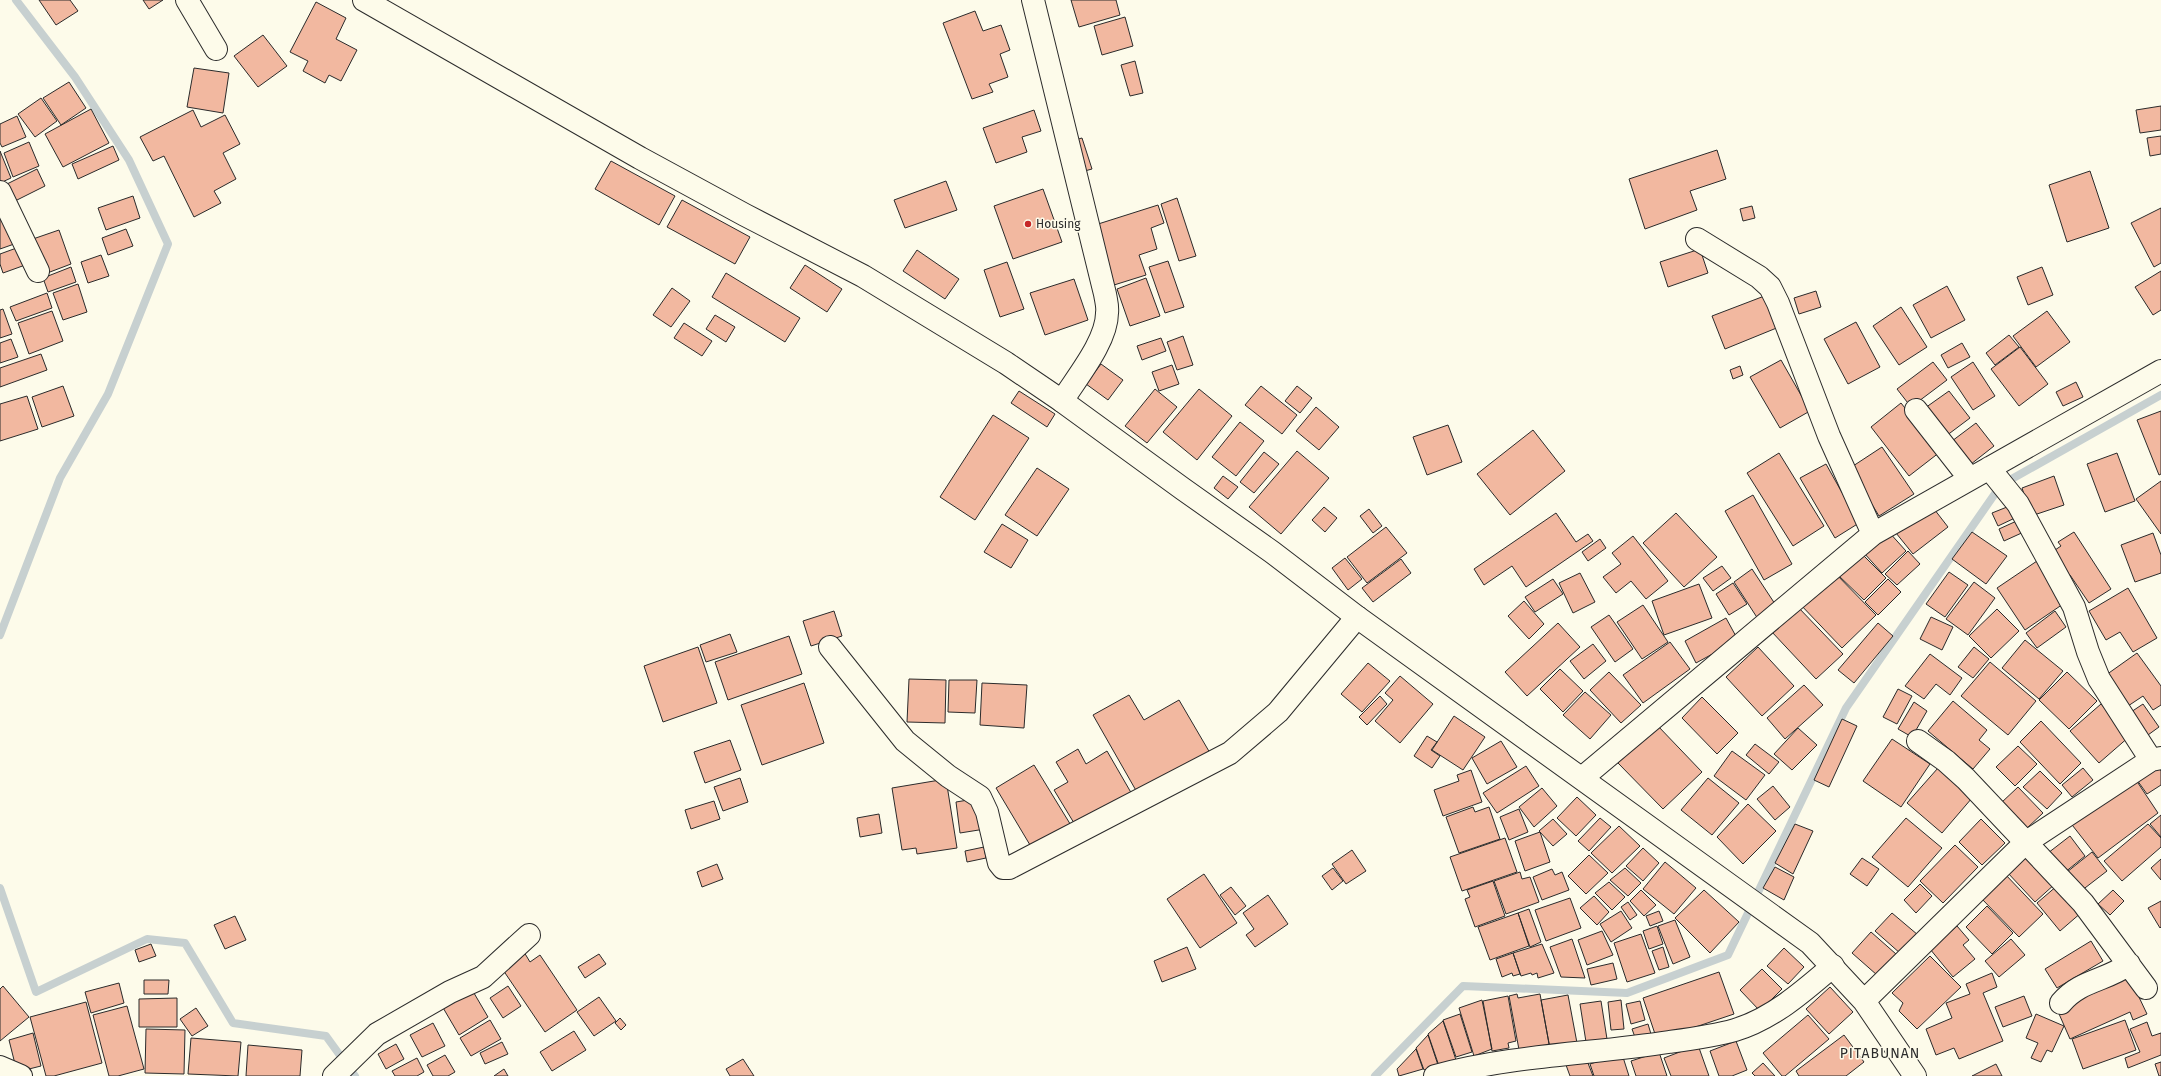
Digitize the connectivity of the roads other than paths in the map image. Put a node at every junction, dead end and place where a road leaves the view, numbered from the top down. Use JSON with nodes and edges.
{"nodes":[{"id":1,"x":187,"y":0,"type":"edge"},
{"id":2,"x":364,"y":0,"type":"edge"},
{"id":3,"x":1033,"y":0,"type":"edge"},
{"id":4,"x":216,"y":48,"type":"dead end"},
{"id":5,"x":0,"y":192,"type":"edge"},
{"id":6,"x":1697,"y":239,"type":"dead end"},
{"id":7,"x":38,"y":272,"type":"dead end"},
{"id":8,"x":2161,"y":371,"type":"edge"},
{"id":9,"x":1062,"y":401,"type":"junction"},
{"id":10,"x":1916,"y":410,"type":"dead end"},
{"id":11,"x":1994,"y":474,"type":"junction"},
{"id":12,"x":1970,"y":479,"type":"junction"},
{"id":13,"x":1873,"y":534,"type":"junction"},
{"id":14,"x":1357,"y":617,"type":"junction"},
{"id":15,"x":830,"y":647,"type":"dead end"},
{"id":16,"x":1918,"y":741,"type":"dead end"},
{"id":17,"x":2156,"y":759,"type":"edge"},
{"id":18,"x":1582,"y":778,"type":"junction"},
{"id":19,"x":2025,"y":843,"type":"junction"},
{"id":20,"x":529,"y":935,"type":"dead end"},
{"id":21,"x":2129,"y":964,"type":"junction"},
{"id":22,"x":1833,"y":966,"type":"junction"},
{"id":23,"x":2146,"y":988,"type":"dead end"},
{"id":24,"x":1864,"y":1001,"type":"junction"},
{"id":25,"x":2061,"y":1003,"type":"dead end"},
{"id":26,"x":0,"y":1066,"type":"edge"},
{"id":27,"x":21,"y":1076,"type":"edge"},
{"id":28,"x":334,"y":1076,"type":"edge"},
{"id":29,"x":1436,"y":1076,"type":"edge"},
{"id":30,"x":1915,"y":1076,"type":"edge"}],
"edges":[{"from":1,"to":4,"type":"street"},
{"from":2,"to":9,"type":"street"},
{"from":3,"to":9,"type":"street"},
{"from":5,"to":7,"type":"street"},
{"from":6,"to":13,"type":"street"},
{"from":8,"to":11,"type":"street"},
{"from":9,"to":14,"type":"street"},
{"from":10,"to":12,"type":"street"},
{"from":11,"to":12,"type":"street"},
{"from":11,"to":17,"type":"street"},
{"from":12,"to":13,"type":"street"},
{"from":13,"to":18,"type":"street"},
{"from":14,"to":15,"type":"street"},
{"from":14,"to":18,"type":"street"},
{"from":16,"to":19,"type":"street"},
{"from":17,"to":19,"type":"street"},
{"from":18,"to":22,"type":"street"},
{"from":19,"to":21,"type":"street"},
{"from":19,"to":24,"type":"street"},
{"from":20,"to":28,"type":"street"},
{"from":21,"to":23,"type":"street"},
{"from":21,"to":25,"type":"street"},
{"from":22,"to":24,"type":"street"},
{"from":22,"to":29,"type":"street"},
{"from":24,"to":30,"type":"street"},
{"from":26,"to":27,"type":"street"}]}
